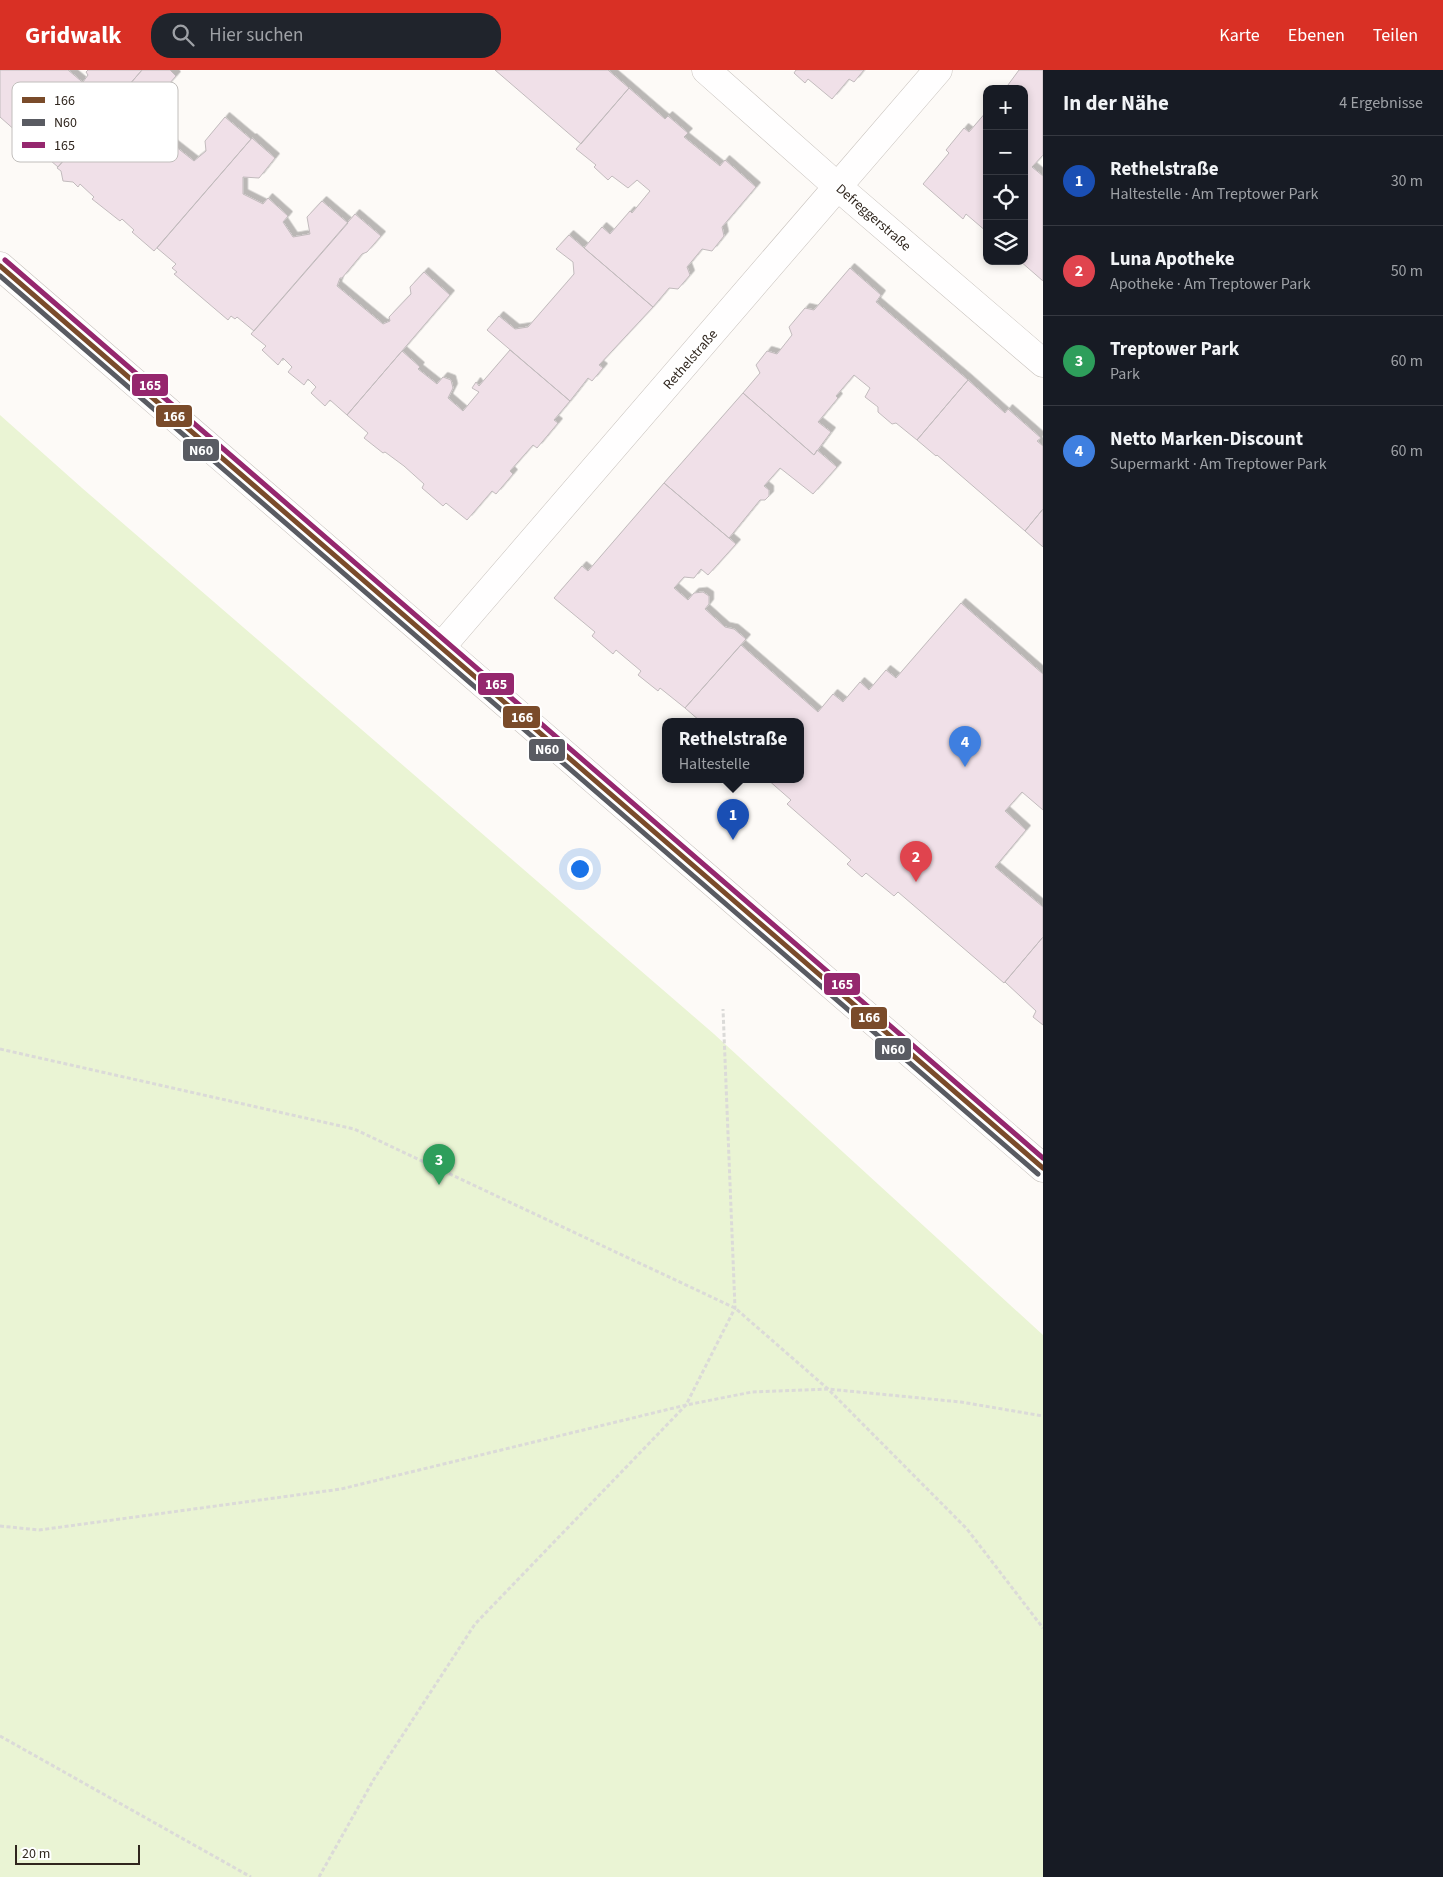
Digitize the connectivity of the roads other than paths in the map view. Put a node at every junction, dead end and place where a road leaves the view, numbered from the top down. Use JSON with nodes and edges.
{"nodes":[{"id":1,"x":706,"y":70,"type":"edge"},
{"id":2,"x":938,"y":70,"type":"edge"},
{"id":3,"x":838,"y":186,"type":"junction"},
{"id":4,"x":0,"y":266,"type":"edge"},
{"id":5,"x":1043,"y":363,"type":"edge"},
{"id":6,"x":441,"y":647,"type":"junction"},
{"id":7,"x":1043,"y":1168,"type":"edge"}],
"edges":[{"from":1,"to":3,"type":"main road","name":"Defreggerstraße"},
{"from":2,"to":3,"type":"main road","name":"Rethelstraße"},
{"from":3,"to":5,"type":"main road","name":"Defreggerstraße"},
{"from":3,"to":6,"type":"main road","name":"Rethelstraße"},
{"from":4,"to":6,"type":"main road"},
{"from":6,"to":7,"type":"main road"}]}
